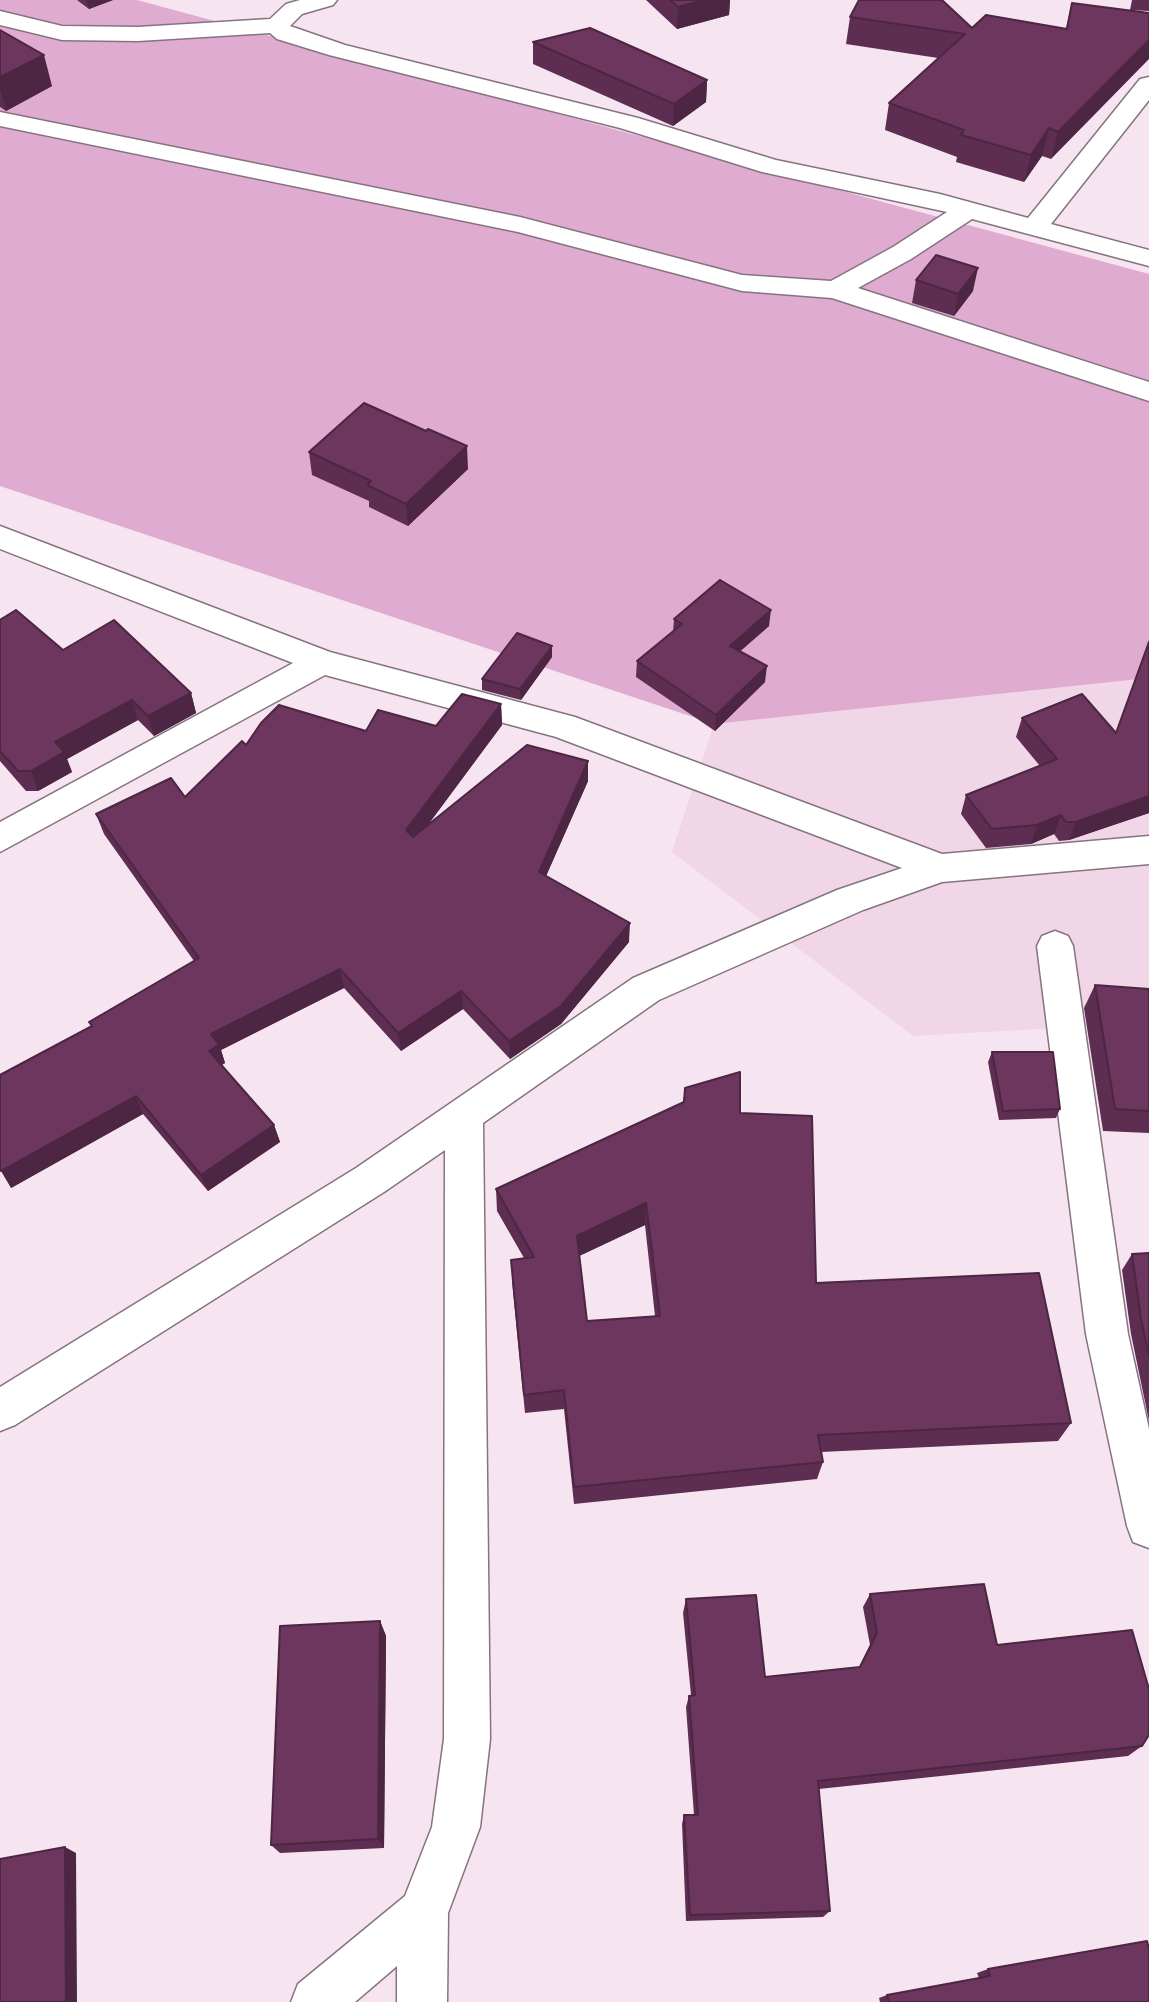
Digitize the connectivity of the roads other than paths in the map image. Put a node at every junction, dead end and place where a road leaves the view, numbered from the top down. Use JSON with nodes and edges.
{"nodes":[{"id":1,"x":325,"y":0,"type":"edge"},
{"id":2,"x":0,"y":18,"type":"edge"},
{"id":3,"x":276,"y":26,"type":"junction"},
{"id":4,"x":1149,"y":83,"type":"edge"},
{"id":5,"x":0,"y":119,"type":"edge"},
{"id":6,"x":969,"y":209,"type":"junction"},
{"id":7,"x":1036,"y":225,"type":"junction"},
{"id":8,"x":1149,"y":258,"type":"edge"},
{"id":9,"x":835,"y":290,"type":"junction"},
{"id":10,"x":1149,"y":391,"type":"edge"},
{"id":11,"x":0,"y":537,"type":"edge"},
{"id":12,"x":322,"y":662,"type":"junction"},
{"id":13,"x":0,"y":838,"type":"edge"},
{"id":14,"x":1149,"y":850,"type":"edge"},
{"id":15,"x":940,"y":869,"type":"junction"},
{"id":16,"x":1055,"y":946,"type":"dead end"},
{"id":17,"x":464,"y":1115,"type":"junction"},
{"id":18,"x":0,"y":1411,"type":"edge"},
{"id":19,"x":1149,"y":1526,"type":"edge"},
{"id":20,"x":423,"y":1913,"type":"junction"},
{"id":21,"x":316,"y":2002,"type":"edge"},
{"id":22,"x":422,"y":2002,"type":"edge"}],
"edges":[{"from":1,"to":3,"type":"street"},
{"from":2,"to":3,"type":"street"},
{"from":3,"to":6,"type":"street"},
{"from":4,"to":7,"type":"street"},
{"from":5,"to":9,"type":"street"},
{"from":6,"to":7,"type":"street"},
{"from":6,"to":9,"type":"street"},
{"from":7,"to":8,"type":"street"},
{"from":9,"to":10,"type":"street"},
{"from":11,"to":12,"type":"street"},
{"from":12,"to":13,"type":"street"},
{"from":12,"to":15,"type":"street"},
{"from":14,"to":15,"type":"street"},
{"from":15,"to":17,"type":"street"},
{"from":16,"to":19,"type":"street"},
{"from":17,"to":18,"type":"street"},
{"from":17,"to":20,"type":"street"},
{"from":20,"to":21,"type":"street"},
{"from":20,"to":22,"type":"street"}]}
